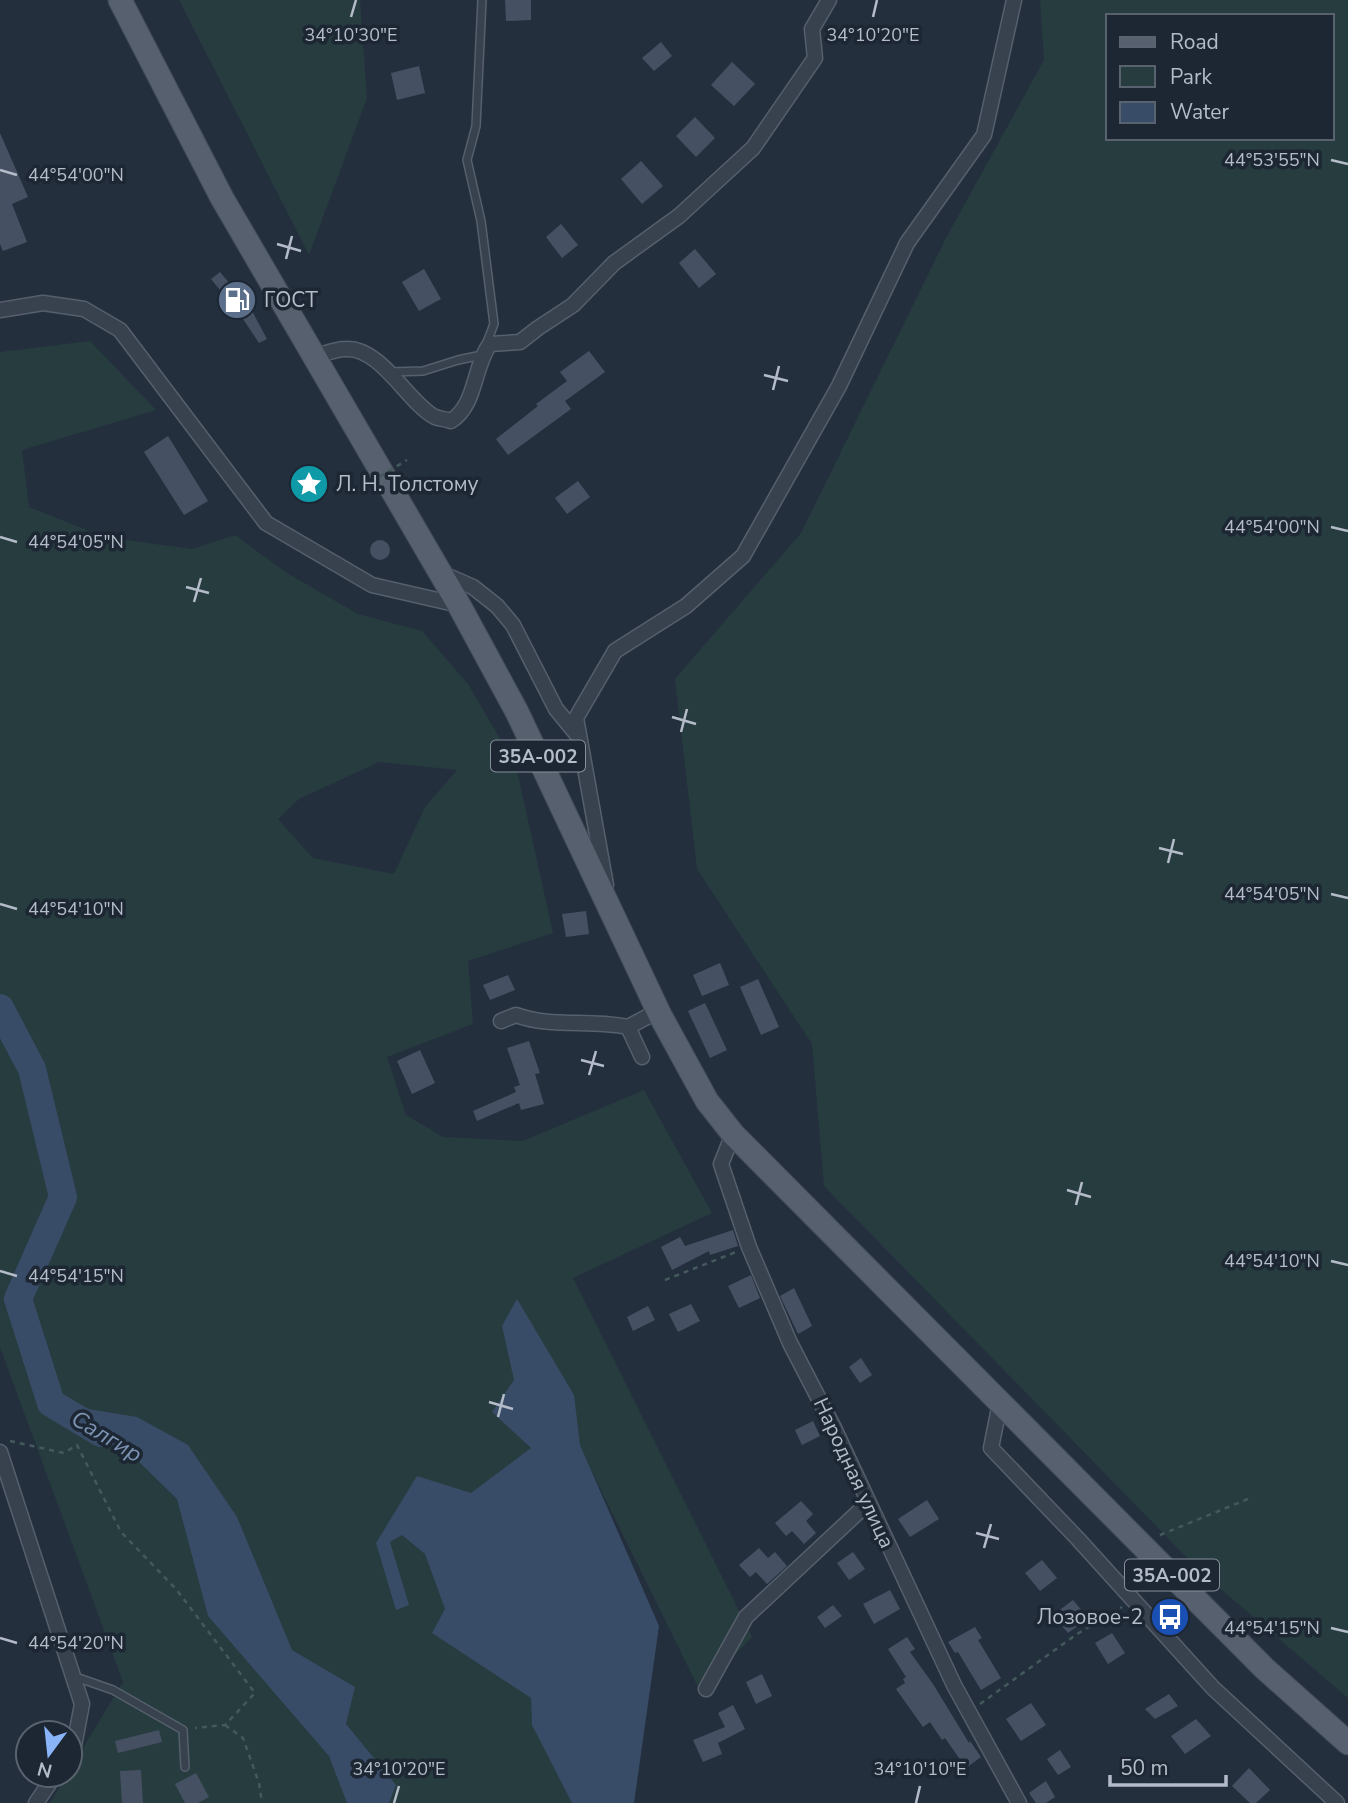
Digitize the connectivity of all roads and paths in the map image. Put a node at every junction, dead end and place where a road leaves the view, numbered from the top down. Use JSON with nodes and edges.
{"nodes":[{"id":1,"x":120,"y":0,"type":"edge"},
{"id":2,"x":482,"y":0,"type":"edge"},
{"id":3,"x":829,"y":0,"type":"edge"},
{"id":4,"x":1014,"y":0,"type":"edge"},
{"id":5,"x":0,"y":310,"type":"edge"},
{"id":6,"x":482,"y":355,"type":"junction"},
{"id":7,"x":314,"y":357,"type":"junction"},
{"id":8,"x":390,"y":372,"type":"junction"},
{"id":9,"x":407,"y":460,"type":"dead end"},
{"id":10,"x":383,"y":475,"type":"junction"},
{"id":11,"x":354,"y":492,"type":"dead end"},
{"id":12,"x":440,"y":573,"type":"junction"},
{"id":13,"x":459,"y":605,"type":"junction"},
{"id":14,"x":579,"y":738,"type":"junction"},
{"id":15,"x":610,"y":911,"type":"junction"},
{"id":16,"x":658,"y":1011,"type":"junction"},
{"id":17,"x":500,"y":1021,"type":"dead end"},
{"id":18,"x":628,"y":1027,"type":"junction"},
{"id":19,"x":642,"y":1057,"type":"dead end"},
{"id":20,"x":733,"y":1134,"type":"junction"},
{"id":21,"x":749,"y":1247,"type":"junction"},
{"id":22,"x":665,"y":1280,"type":"dead end"},
{"id":23,"x":1000,"y":1403,"type":"junction"},
{"id":24,"x":0,"y":1438,"type":"edge"},
{"id":25,"x":0,"y":1452,"type":"edge"},
{"id":26,"x":1248,"y":1499,"type":"dead end"},
{"id":27,"x":868,"y":1503,"type":"junction"},
{"id":28,"x":1157,"y":1536,"type":"dead end"},
{"id":29,"x":1133,"y":1600,"type":"junction"},
{"id":30,"x":72,"y":1675,"type":"junction"},
{"id":31,"x":705,"y":1689,"type":"dead end"},
{"id":32,"x":968,"y":1711,"type":"junction"},
{"id":33,"x":79,"y":1719,"type":"edge"},
{"id":34,"x":225,"y":1725,"type":"junction"},
{"id":35,"x":183,"y":1730,"type":"junction"},
{"id":36,"x":1348,"y":1743,"type":"edge"},
{"id":37,"x":185,"y":1767,"type":"dead end"},
{"id":38,"x":262,"y":1803,"type":"edge"},
{"id":39,"x":1019,"y":1803,"type":"edge"},
{"id":40,"x":1337,"y":1803,"type":"edge"}],
"edges":[{"from":1,"to":7,"type":"main road","number":"35А-002"},
{"from":2,"to":6,"type":"lane"},
{"from":3,"to":6,"type":"street"},
{"from":4,"to":14,"type":"street"},
{"from":5,"to":13,"type":"street"},
{"from":6,"to":8,"type":"lane"},
{"from":6,"to":8,"type":"street"},
{"from":7,"to":8,"type":"street"},
{"from":7,"to":10,"type":"main road","number":"35А-002"},
{"from":9,"to":10,"type":"path","bridge":true},
{"from":10,"to":11,"type":"path","bridge":true},
{"from":10,"to":12,"type":"main road","number":"35А-002"},
{"from":12,"to":13,"type":"main road","number":"35А-002"},
{"from":12,"to":14,"type":"street"},
{"from":13,"to":15,"type":"main road","number":"35А-002"},
{"from":14,"to":15,"type":"street"},
{"from":15,"to":16,"type":"main road","number":"35А-002"},
{"from":16,"to":18,"type":"street"},
{"from":16,"to":20,"type":"main road","number":"35А-002"},
{"from":17,"to":18,"type":"street"},
{"from":18,"to":19,"type":"street"},
{"from":20,"to":21,"type":"street","name":"Народная улица"},
{"from":20,"to":23,"type":"main road","number":"35А-002"},
{"from":21,"to":22,"type":"path"},
{"from":21,"to":27,"type":"street","name":"Народная улица"},
{"from":23,"to":29,"type":"street"},
{"from":23,"to":36,"type":"main road","number":"35А-002"},
{"from":24,"to":34,"type":"path"},
{"from":25,"to":30,"type":"street"},
{"from":26,"to":28,"type":"path"},
{"from":27,"to":31,"type":"street"},
{"from":27,"to":32,"type":"street","name":"Народная улица"},
{"from":29,"to":32,"type":"path"},
{"from":29,"to":40,"type":"street"},
{"from":30,"to":33,"type":"street"},
{"from":30,"to":35,"type":"lane"},
{"from":32,"to":39,"type":"street","name":"Народная улица"},
{"from":34,"to":35,"type":"path"},
{"from":34,"to":38,"type":"path"},
{"from":35,"to":37,"type":"lane"}]}
